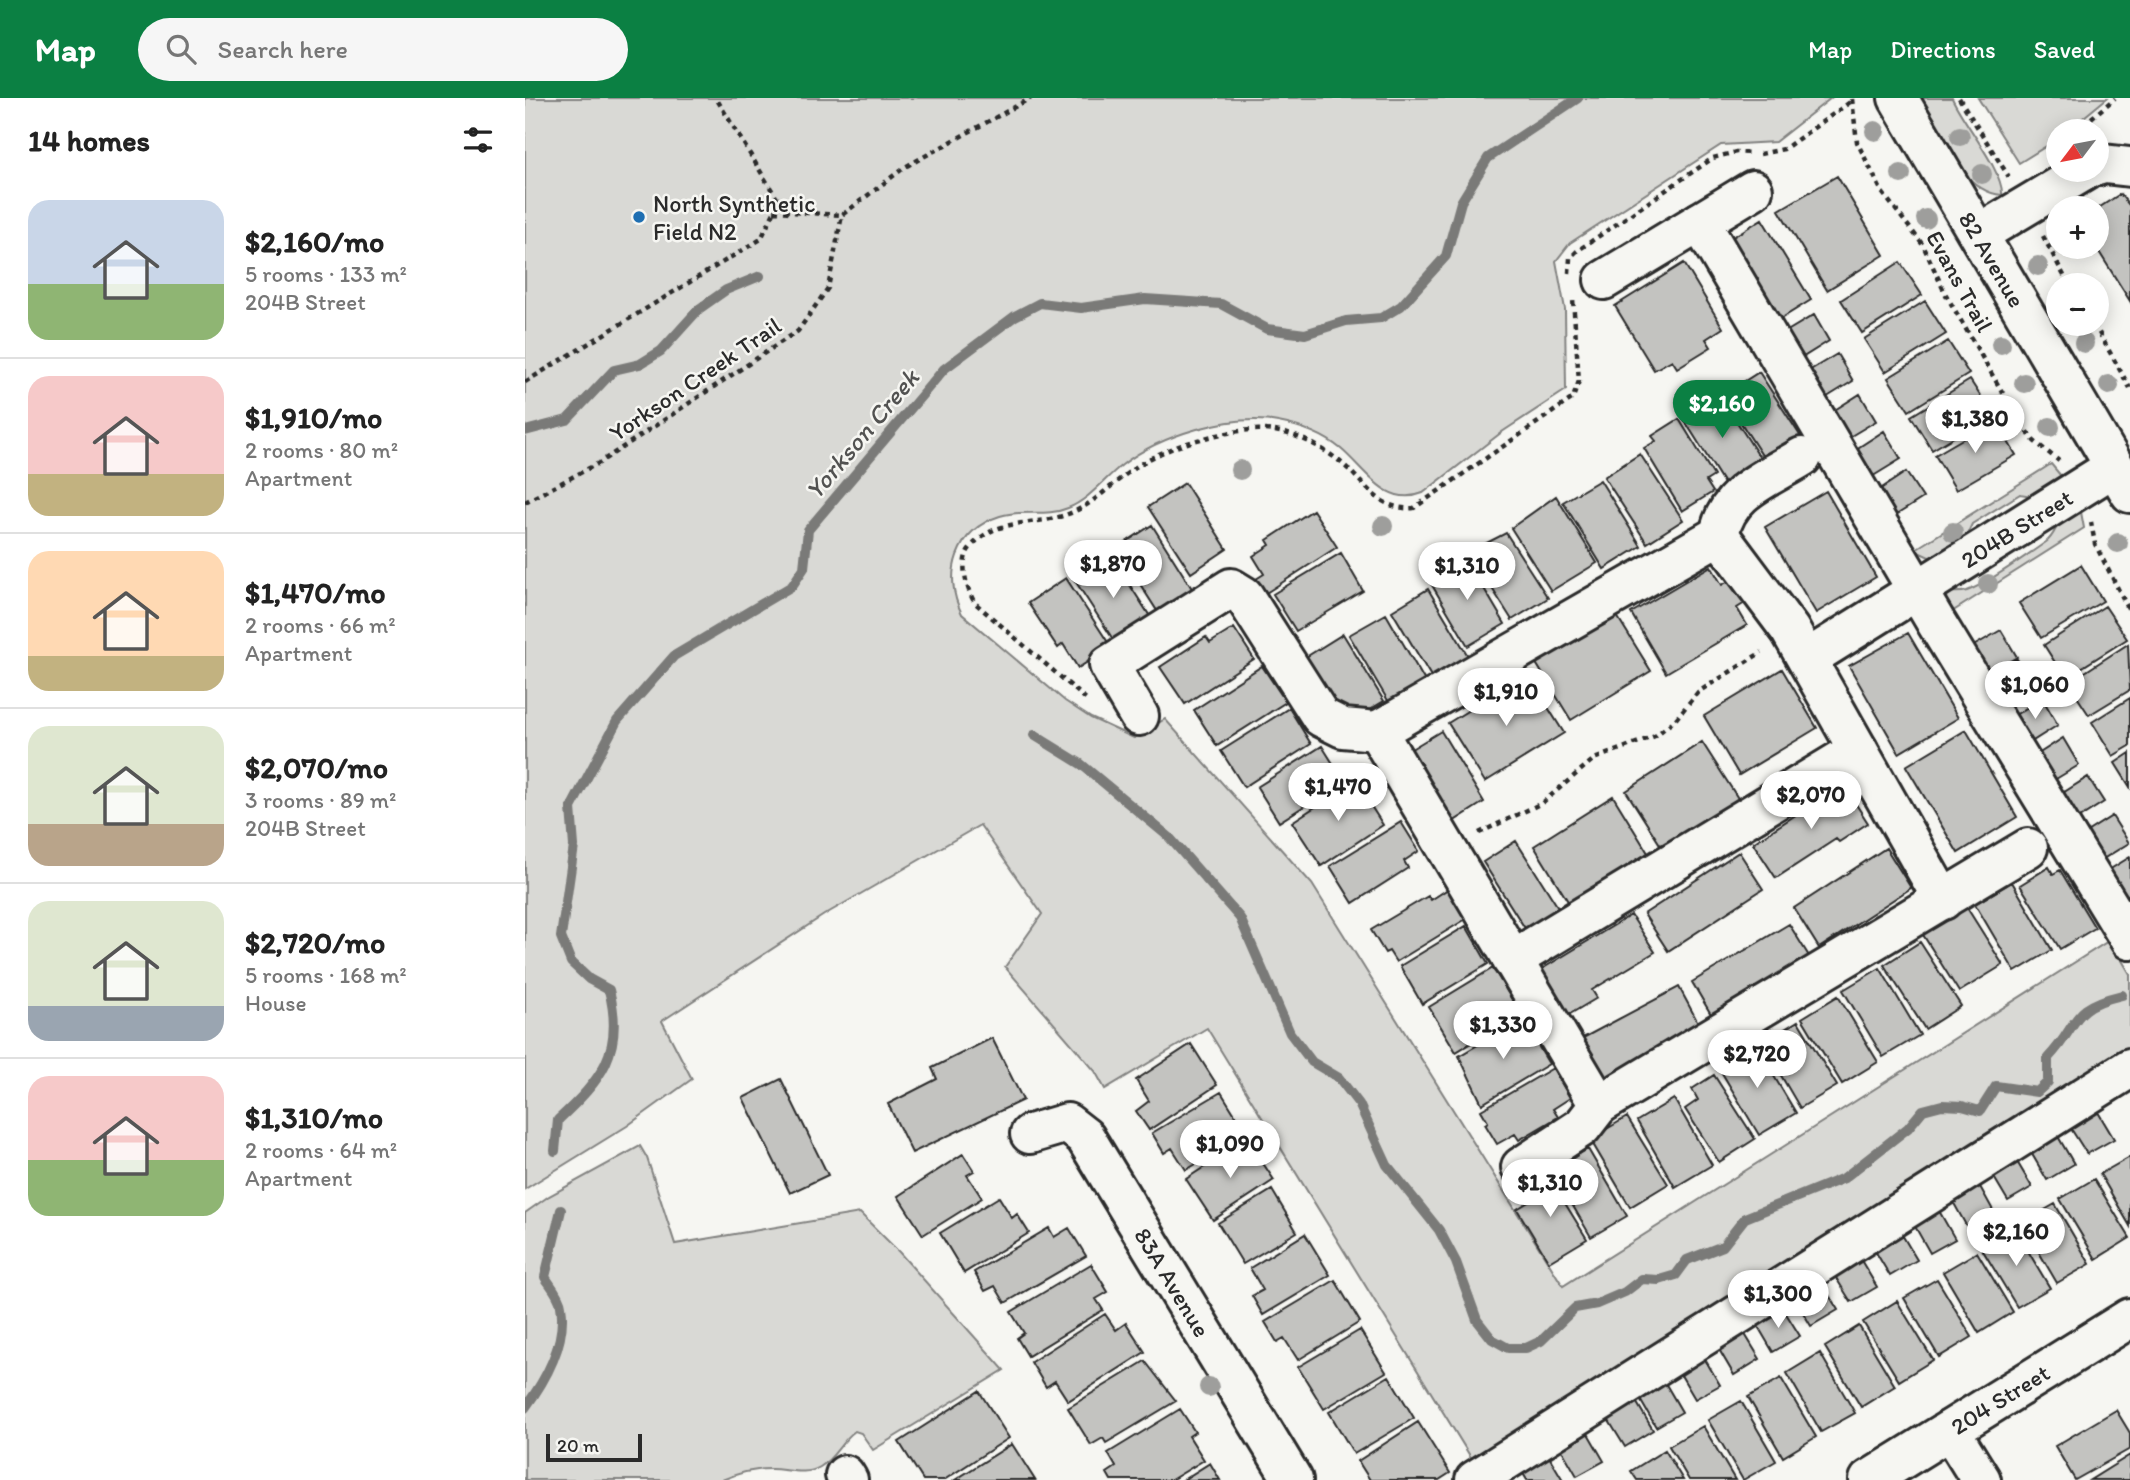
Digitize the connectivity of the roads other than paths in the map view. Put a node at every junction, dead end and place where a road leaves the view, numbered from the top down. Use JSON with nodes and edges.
{"nodes":[{"id":1,"x":1898,"y":98,"type":"edge"},
{"id":2,"x":2109,"y":165,"type":"edge"},
{"id":3,"x":2130,"y":167,"type":"edge"},
{"id":4,"x":2067,"y":182,"type":"edge"},
{"id":5,"x":1753,"y":190,"type":"dead end"},
{"id":6,"x":1700,"y":222,"type":"junction"},
{"id":7,"x":1979,"y":234,"type":"junction"},
{"id":8,"x":1581,"y":283,"type":"road end"},
{"id":9,"x":1802,"y":457,"type":"dead end"},
{"id":10,"x":2122,"y":480,"type":"edge"},
{"id":11,"x":1719,"y":535,"type":"junction"},
{"id":12,"x":1918,"y":592,"type":"junction"},
{"id":13,"x":1798,"y":645,"type":"junction"},
{"id":14,"x":1131,"y":703,"type":"road end"},
{"id":15,"x":1377,"y":731,"type":"junction"},
{"id":16,"x":1859,"y":750,"type":"junction"},
{"id":17,"x":2028,"y":848,"type":"dead end"},
{"id":18,"x":1943,"y":901,"type":"junction"},
{"id":19,"x":2130,"y":940,"type":"edge"},
{"id":20,"x":1513,"y":960,"type":"junction"},
{"id":21,"x":2130,"y":1068,"type":"edge"},
{"id":22,"x":1599,"y":1105,"type":"junction"},
{"id":23,"x":1030,"y":1134,"type":"dead end"},
{"id":24,"x":1521,"y":1167,"type":"dead end"},
{"id":25,"x":2127,"y":1328,"type":"edge"},
{"id":26,"x":1950,"y":1430,"type":"junction"},
{"id":27,"x":1293,"y":1480,"type":"edge"},
{"id":28,"x":1475,"y":1480,"type":"edge"},
{"id":29,"x":1869,"y":1480,"type":"edge"},
{"id":30,"x":1982,"y":1480,"type":"edge"}],
"edges":[{"from":1,"to":7,"type":"street","name":"82 Avenue"},
{"from":2,"to":3,"type":"street"},
{"from":4,"to":7,"type":"street"},
{"from":5,"to":6,"type":"street"},
{"from":6,"to":8,"type":"street"},
{"from":6,"to":12,"type":"street"},
{"from":7,"to":10,"type":"street","name":"82 Avenue"},
{"from":9,"to":11,"type":"street"},
{"from":10,"to":12,"type":"street","name":"204B Street"},
{"from":11,"to":13,"type":"street"},
{"from":11,"to":15,"type":"street"},
{"from":12,"to":13,"type":"street","name":"204B Street"},
{"from":12,"to":19,"type":"street"},
{"from":13,"to":16,"type":"street"},
{"from":14,"to":15,"type":"street"},
{"from":15,"to":20,"type":"street"},
{"from":16,"to":18,"type":"street"},
{"from":16,"to":20,"type":"street"},
{"from":17,"to":18,"type":"street"},
{"from":18,"to":22,"type":"street"},
{"from":20,"to":22,"type":"street"},
{"from":21,"to":28,"type":"street"},
{"from":22,"to":24,"type":"street"},
{"from":23,"to":27,"type":"street","name":"83A Avenue"},
{"from":25,"to":26,"type":"street","name":"204 Street"},
{"from":26,"to":29,"type":"street","name":"204 Street"},
{"from":26,"to":30,"type":"street"}]}
